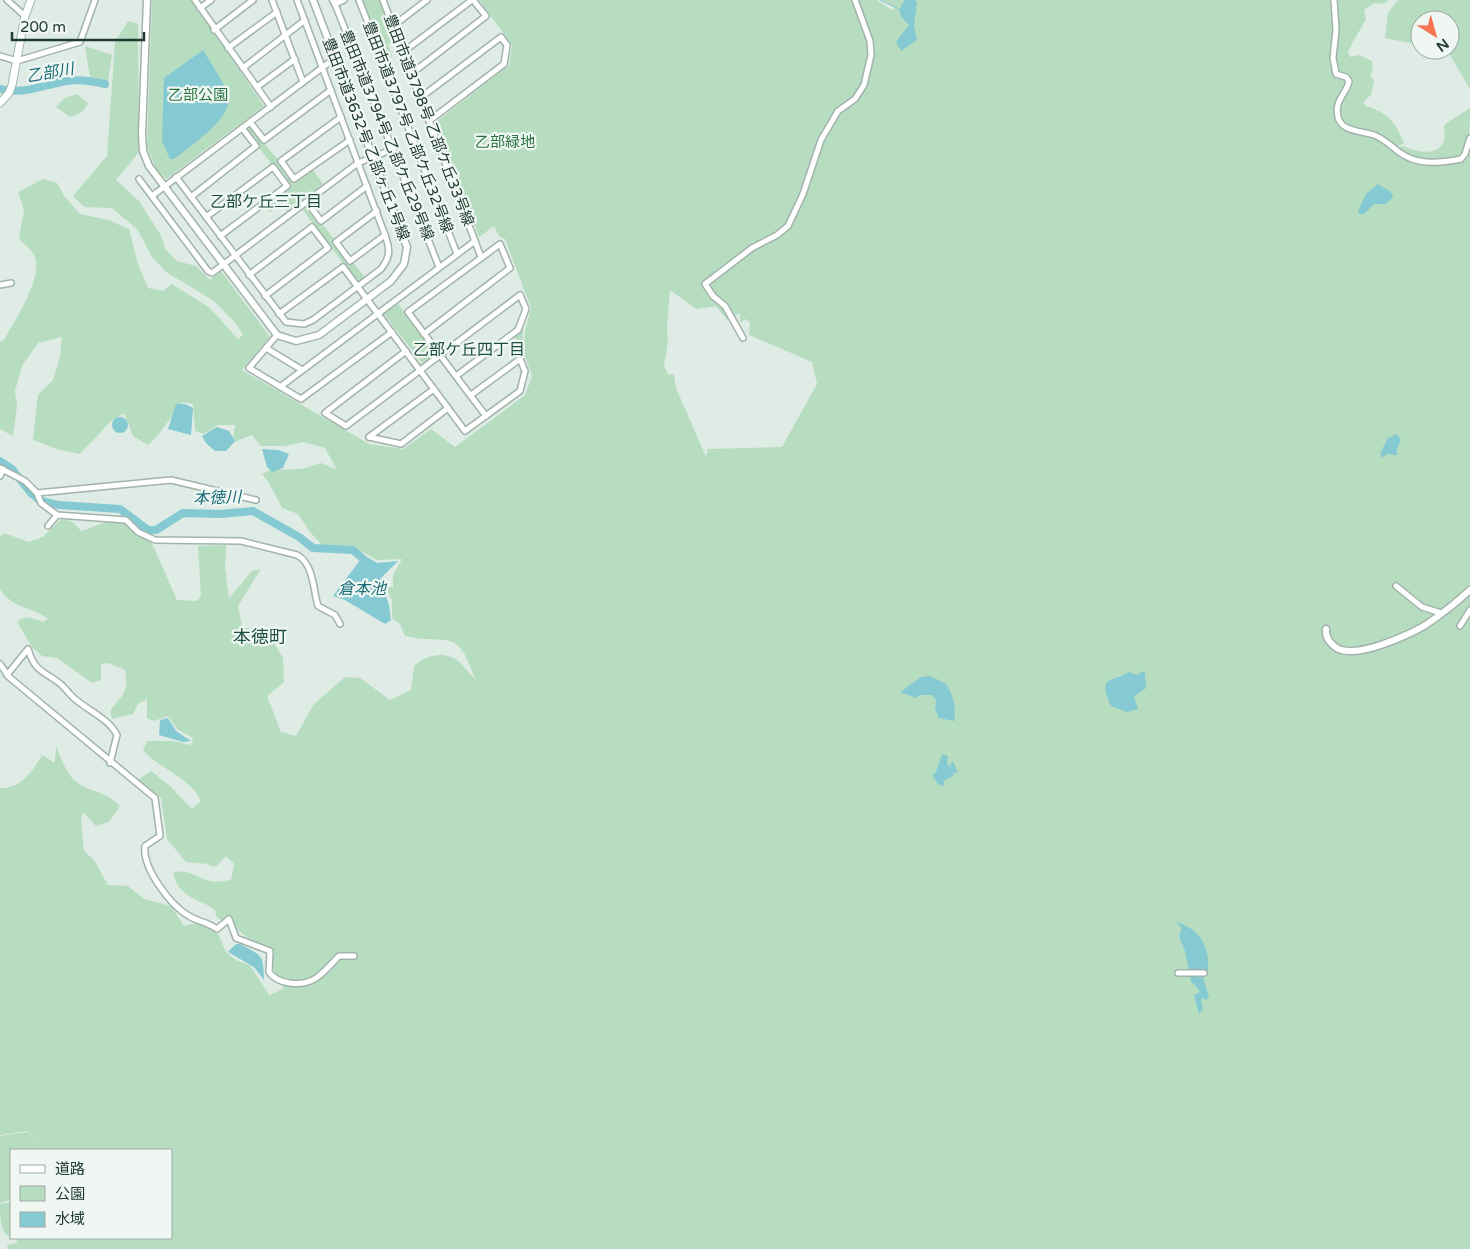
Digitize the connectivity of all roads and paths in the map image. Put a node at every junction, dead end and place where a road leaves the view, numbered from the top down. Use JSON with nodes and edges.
{"nodes":[{"id":1,"x":7,"y":0,"type":"edge"},
{"id":2,"x":31,"y":0,"type":"edge"},
{"id":3,"x":95,"y":0,"type":"edge"},
{"id":4,"x":148,"y":0,"type":"edge"},
{"id":5,"x":195,"y":0,"type":"edge"},
{"id":6,"x":212,"y":0,"type":"edge"},
{"id":7,"x":253,"y":0,"type":"edge"},
{"id":8,"x":272,"y":0,"type":"edge"},
{"id":9,"x":297,"y":0,"type":"edge"},
{"id":10,"x":313,"y":0,"type":"edge"},
{"id":11,"x":344,"y":0,"type":"edge"},
{"id":12,"x":359,"y":0,"type":"edge"},
{"id":13,"x":427,"y":0,"type":"edge"},
{"id":14,"x":472,"y":0,"type":"edge"},
{"id":15,"x":855,"y":0,"type":"edge"},
{"id":16,"x":1334,"y":0,"type":"edge"},
{"id":17,"x":385,"y":1,"type":"edge"},
{"id":18,"x":334,"y":2,"type":"edge"},
{"id":19,"x":200,"y":8,"type":"junction"},
{"id":20,"x":277,"y":12,"type":"junction"},
{"id":21,"x":25,"y":16,"type":"junction"},
{"id":22,"x":304,"y":20,"type":"junction"},
{"id":23,"x":393,"y":26,"type":"junction"},
{"id":24,"x":214,"y":30,"type":"junction"},
{"id":25,"x":286,"y":35,"type":"junction"},
{"id":26,"x":228,"y":48,"type":"junction"},
{"id":27,"x":403,"y":52,"type":"junction"},
{"id":28,"x":0,"y":56,"type":"edge"},
{"id":29,"x":335,"y":58,"type":"junction"},
{"id":30,"x":295,"y":59,"type":"junction"},
{"id":31,"x":17,"y":60,"type":"junction"},
{"id":32,"x":243,"y":68,"type":"junction"},
{"id":33,"x":323,"y":68,"type":"junction"},
{"id":34,"x":411,"y":74,"type":"junction"},
{"id":35,"x":303,"y":82,"type":"junction"},
{"id":36,"x":257,"y":87,"type":"junction"},
{"id":37,"x":331,"y":90,"type":"junction"},
{"id":38,"x":420,"y":98,"type":"junction"},
{"id":39,"x":0,"y":103,"type":"edge"},
{"id":40,"x":271,"y":106,"type":"junction"},
{"id":41,"x":341,"y":117,"type":"junction"},
{"id":42,"x":429,"y":121,"type":"junction"},
{"id":43,"x":250,"y":122,"type":"junction"},
{"id":44,"x":242,"y":128,"type":"junction"},
{"id":45,"x":1470,"y":138,"type":"edge"},
{"id":46,"x":350,"y":140,"type":"junction"},
{"id":47,"x":393,"y":149,"type":"junction"},
{"id":48,"x":374,"y":157,"type":"junction"},
{"id":49,"x":358,"y":163,"type":"junction"},
{"id":50,"x":176,"y":177,"type":"junction"},
{"id":51,"x":140,"y":179,"type":"dead end"},
{"id":52,"x":164,"y":186,"type":"junction"},
{"id":53,"x":367,"y":186,"type":"junction"},
{"id":54,"x":152,"y":196,"type":"junction"},
{"id":55,"x":191,"y":197,"type":"junction"},
{"id":56,"x":306,"y":202,"type":"junction"},
{"id":57,"x":376,"y":211,"type":"junction"},
{"id":58,"x":206,"y":217,"type":"junction"},
{"id":59,"x":385,"y":234,"type":"junction"},
{"id":60,"x":220,"y":236,"type":"junction"},
{"id":61,"x":475,"y":241,"type":"junction"},
{"id":62,"x":457,"y":254,"type":"junction"},
{"id":63,"x":235,"y":256,"type":"junction"},
{"id":64,"x":481,"y":257,"type":"junction"},
{"id":65,"x":224,"y":264,"type":"junction"},
{"id":66,"x":439,"y":267,"type":"junction"},
{"id":67,"x":249,"y":274,"type":"junction"},
{"id":68,"x":11,"y":283,"type":"dead end"},
{"id":69,"x":0,"y":285,"type":"edge"},
{"id":70,"x":358,"y":287,"type":"junction"},
{"id":71,"x":265,"y":296,"type":"junction"},
{"id":72,"x":370,"y":298,"type":"junction"},
{"id":73,"x":377,"y":313,"type":"junction"},
{"id":74,"x":279,"y":314,"type":"junction"},
{"id":75,"x":392,"y":332,"type":"junction"},
{"id":76,"x":424,"y":334,"type":"junction"},
{"id":77,"x":277,"y":335,"type":"junction"},
{"id":78,"x":744,"y":338,"type":"dead end"},
{"id":79,"x":266,"y":348,"type":"junction"},
{"id":80,"x":406,"y":351,"type":"junction"},
{"id":81,"x":440,"y":355,"type":"junction"},
{"id":82,"x":302,"y":370,"type":"junction"},
{"id":83,"x":420,"y":370,"type":"junction"},
{"id":84,"x":456,"y":376,"type":"junction"},
{"id":85,"x":280,"y":387,"type":"junction"},
{"id":86,"x":434,"y":389,"type":"junction"},
{"id":87,"x":470,"y":396,"type":"junction"},
{"id":88,"x":448,"y":408,"type":"junction"},
{"id":89,"x":486,"y":416,"type":"junction"},
{"id":90,"x":3,"y":469,"type":"edge"},
{"id":91,"x":0,"y":476,"type":"edge"},
{"id":92,"x":38,"y":495,"type":"junction"},
{"id":93,"x":256,"y":500,"type":"dead end"},
{"id":94,"x":57,"y":515,"type":"junction"},
{"id":95,"x":48,"y":526,"type":"dead end"},
{"id":96,"x":1396,"y":586,"type":"dead end"},
{"id":97,"x":1470,"y":590,"type":"edge"},
{"id":98,"x":1470,"y":610,"type":"edge"},
{"id":99,"x":1441,"y":613,"type":"junction"},
{"id":100,"x":340,"y":624,"type":"dead end"},
{"id":101,"x":1460,"y":626,"type":"dead end"},
{"id":102,"x":1326,"y":629,"type":"dead end"},
{"id":103,"x":0,"y":664,"type":"edge"},
{"id":104,"x":7,"y":675,"type":"junction"},
{"id":105,"x":110,"y":763,"type":"junction"},
{"id":106,"x":354,"y":956,"type":"dead end"},
{"id":107,"x":1178,"y":973,"type":"dead end"},
{"id":108,"x":1204,"y":973,"type":"dead end"}],
"edges":[{"from":1,"to":21,"type":"street"},
{"from":2,"to":21,"type":"main road"},
{"from":3,"to":31,"type":"street"},
{"from":4,"to":52,"type":"street"},
{"from":5,"to":19,"type":"street"},
{"from":6,"to":19,"type":"street"},
{"from":7,"to":24,"type":"street"},
{"from":8,"to":20,"type":"street"},
{"from":9,"to":22,"type":"street"},
{"from":10,"to":29,"type":"street","name":"豊田市道3632号 乙部ヶ丘1号線"},
{"from":11,"to":18,"type":"street"},
{"from":12,"to":62,"type":"street","name":"豊田市道3797号 乙部ケ丘32号線"},
{"from":13,"to":23,"type":"street"},
{"from":14,"to":27,"type":"street"},
{"from":14,"to":34,"type":"street"},
{"from":15,"to":78,"type":"street"},
{"from":16,"to":45,"type":"street"},
{"from":17,"to":23,"type":"street","name":"豊田市道3798号 乙部ケ丘33号線"},
{"from":18,"to":47,"type":"street","name":"豊田市道3794号 乙部ケ丘29号線"},
{"from":19,"to":24,"type":"street"},
{"from":20,"to":25,"type":"street"},
{"from":20,"to":26,"type":"street"},
{"from":21,"to":31,"type":"main road"},
{"from":22,"to":25,"type":"street"},
{"from":22,"to":33,"type":"street"},
{"from":23,"to":27,"type":"street","name":"豊田市道3798号 乙部ケ丘33号線"},
{"from":24,"to":26,"type":"street"},
{"from":25,"to":30,"type":"street"},
{"from":25,"to":32,"type":"street"},
{"from":26,"to":32,"type":"street"},
{"from":27,"to":34,"type":"street","name":"豊田市道3798号 乙部ケ丘33号線"},
{"from":28,"to":31,"type":"street"},
{"from":29,"to":33,"type":"street"},
{"from":29,"to":48,"type":"street","name":"豊田市道3632号 乙部ヶ丘1号線"},
{"from":30,"to":35,"type":"street"},
{"from":30,"to":36,"type":"street"},
{"from":31,"to":39,"type":"main road"},
{"from":32,"to":36,"type":"street"},
{"from":33,"to":35,"type":"street"},
{"from":33,"to":37,"type":"street"},
{"from":34,"to":38,"type":"street","name":"豊田市道3798号 乙部ケ丘33号線"},
{"from":35,"to":40,"type":"street"},
{"from":36,"to":40,"type":"street"},
{"from":37,"to":41,"type":"street"},
{"from":37,"to":43,"type":"street"},
{"from":38,"to":42,"type":"street","name":"豊田市道3798号 乙部ケ丘33号線"},
{"from":38,"to":42,"type":"street"},
{"from":40,"to":43,"type":"street"},
{"from":41,"to":46,"type":"street"},
{"from":41,"to":46,"type":"street"},
{"from":42,"to":61,"type":"street","name":"豊田市道3798号 乙部ケ丘33号線"},
{"from":43,"to":44,"type":"street"},
{"from":44,"to":50,"type":"street"},
{"from":44,"to":55,"type":"street"},
{"from":46,"to":49,"type":"street"},
{"from":47,"to":48,"type":"street"},
{"from":47,"to":66,"type":"street","name":"豊田市道3794号 乙部ケ丘29号線"},
{"from":48,"to":49,"type":"street"},
{"from":48,"to":72,"type":"street","name":"豊田市道3632号 乙部ヶ丘1号線"},
{"from":49,"to":53,"type":"street"},
{"from":49,"to":56,"type":"street"},
{"from":50,"to":52,"type":"street"},
{"from":50,"to":55,"type":"street"},
{"from":51,"to":54,"type":"street"},
{"from":52,"to":54,"type":"street"},
{"from":52,"to":65,"type":"street"},
{"from":53,"to":56,"type":"street"},
{"from":53,"to":57,"type":"street"},
{"from":54,"to":65,"type":"street"},
{"from":55,"to":58,"type":"street"},
{"from":56,"to":63,"type":"street"},
{"from":57,"to":59,"type":"street"},
{"from":57,"to":59,"type":"street"},
{"from":58,"to":60,"type":"street"},
{"from":58,"to":60,"type":"street"},
{"from":59,"to":70,"type":"street"},
{"from":60,"to":63,"type":"street"},
{"from":61,"to":62,"type":"street"},
{"from":61,"to":64,"type":"street","name":"豊田市道3798号 乙部ケ丘33号線"},
{"from":62,"to":66,"type":"street"},
{"from":63,"to":65,"type":"street"},
{"from":63,"to":67,"type":"street"},
{"from":64,"to":76,"type":"street"},
{"from":64,"to":76,"type":"street"},
{"from":65,"to":77,"type":"street"},
{"from":66,"to":73,"type":"street"},
{"from":67,"to":71,"type":"street"},
{"from":67,"to":71,"type":"street"},
{"from":68,"to":69,"type":"street"},
{"from":70,"to":72,"type":"street"},
{"from":70,"to":74,"type":"street"},
{"from":70,"to":74,"type":"street"},
{"from":71,"to":74,"type":"street"},
{"from":72,"to":73,"type":"street"},
{"from":72,"to":77,"type":"street","name":"豊田市道3632号 乙部ヶ丘1号線"},
{"from":73,"to":75,"type":"street"},
{"from":73,"to":82,"type":"street"},
{"from":75,"to":80,"type":"street"},
{"from":75,"to":85,"type":"street"},
{"from":76,"to":81,"type":"street"},
{"from":77,"to":79,"type":"street"},
{"from":79,"to":82,"type":"street"},
{"from":79,"to":85,"type":"street"},
{"from":80,"to":83,"type":"street"},
{"from":80,"to":83,"type":"street"},
{"from":81,"to":83,"type":"street"},
{"from":81,"to":84,"type":"street"},
{"from":81,"to":84,"type":"street"},
{"from":82,"to":85,"type":"street"},
{"from":83,"to":86,"type":"street"},
{"from":84,"to":87,"type":"street"},
{"from":86,"to":88,"type":"street"},
{"from":86,"to":88,"type":"street"},
{"from":87,"to":89,"type":"street"},
{"from":87,"to":89,"type":"street"},
{"from":88,"to":89,"type":"street"},
{"from":90,"to":91,"type":"street"},
{"from":90,"to":92,"type":"street"},
{"from":92,"to":93,"type":"street"},
{"from":92,"to":94,"type":"street"},
{"from":94,"to":95,"type":"street"},
{"from":94,"to":100,"type":"street"},
{"from":96,"to":99,"type":"street"},
{"from":97,"to":99,"type":"street"},
{"from":98,"to":101,"type":"street"},
{"from":99,"to":102,"type":"street"},
{"from":103,"to":104,"type":"street"},
{"from":104,"to":105,"type":"street"},
{"from":104,"to":105,"type":"street"},
{"from":105,"to":106,"type":"street"},
{"from":107,"to":108,"type":"street"}]}
